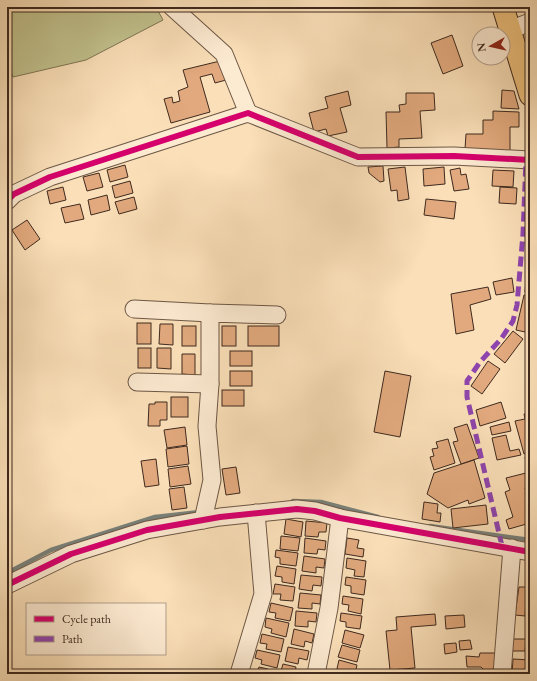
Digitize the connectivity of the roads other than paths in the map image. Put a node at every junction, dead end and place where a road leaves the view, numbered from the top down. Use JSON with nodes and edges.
{"nodes":[{"id":1,"x":172,"y":7,"type":"edge"},
{"id":2,"x":503,"y":7,"type":"edge"},
{"id":3,"x":530,"y":22,"type":"edge"},
{"id":4,"x":509,"y":26,"type":"edge"},
{"id":5,"x":511,"y":30,"type":"edge"},
{"id":6,"x":511,"y":33,"type":"edge"},
{"id":7,"x":530,"y":95,"type":"edge"},
{"id":8,"x":248,"y":113,"type":"junction"},
{"id":9,"x":530,"y":160,"type":"edge"},
{"id":10,"x":7,"y":201,"type":"edge"},
{"id":11,"x":134,"y":309,"type":"dead end"},
{"id":12,"x":210,"y":313,"type":"junction"},
{"id":13,"x":277,"y":315,"type":"dead end"},
{"id":14,"x":137,"y":382,"type":"dead end"},
{"id":15,"x":210,"y":384,"type":"junction"},
{"id":16,"x":256,"y":513,"type":"junction"},
{"id":17,"x":340,"y":518,"type":"junction"},
{"id":18,"x":203,"y":520,"type":"junction"},
{"id":19,"x":512,"y":548,"type":"junction"},
{"id":20,"x":530,"y":552,"type":"edge"},
{"id":21,"x":7,"y":585,"type":"edge"},
{"id":22,"x":239,"y":674,"type":"edge"},
{"id":23,"x":316,"y":674,"type":"edge"},
{"id":24,"x":502,"y":674,"type":"edge"}],
"edges":[{"from":1,"to":8,"type":"street"},
{"from":2,"to":4,"type":"main road"},
{"from":3,"to":5,"type":"street"},
{"from":6,"to":7,"type":"main road"},
{"from":8,"to":9,"type":"street"},
{"from":8,"to":10,"type":"street"},
{"from":11,"to":12,"type":"street"},
{"from":12,"to":13,"type":"street"},
{"from":12,"to":15,"type":"street"},
{"from":14,"to":15,"type":"street"},
{"from":15,"to":18,"type":"street"},
{"from":16,"to":17,"type":"street"},
{"from":16,"to":18,"type":"street"},
{"from":16,"to":22,"type":"street"},
{"from":17,"to":19,"type":"street"},
{"from":17,"to":23,"type":"street"},
{"from":18,"to":21,"type":"street"},
{"from":19,"to":20,"type":"street"},
{"from":19,"to":24,"type":"street"}]}
